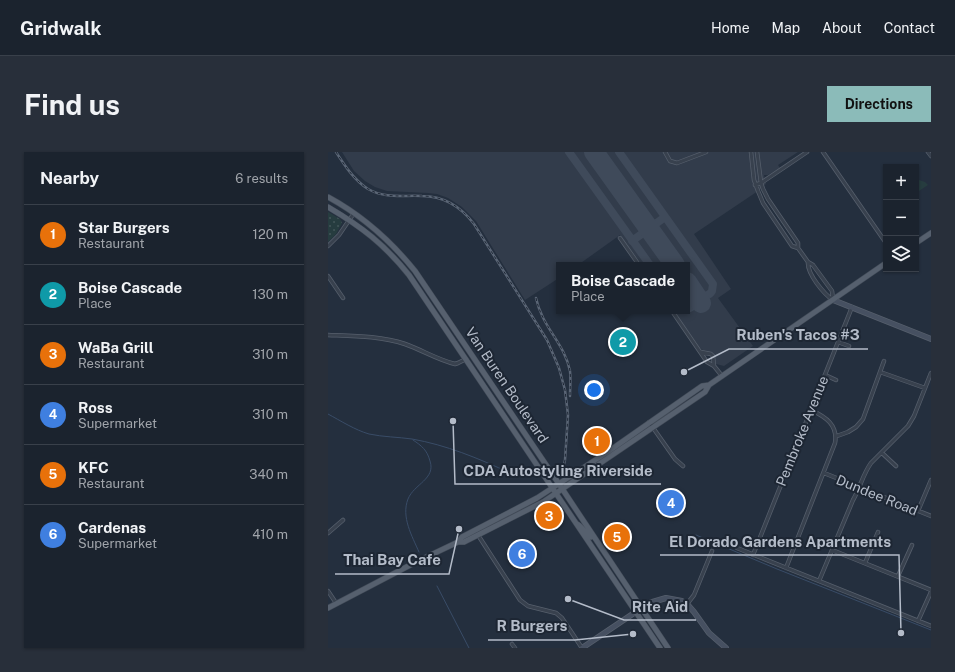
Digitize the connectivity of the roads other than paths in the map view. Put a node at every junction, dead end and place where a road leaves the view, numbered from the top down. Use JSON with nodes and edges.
{"nodes":[{"id":1,"x":665,"y":152,"type":"edge"},
{"id":2,"x":706,"y":152,"type":"edge"},
{"id":3,"x":751,"y":152,"type":"edge"},
{"id":4,"x":757,"y":152,"type":"edge"},
{"id":5,"x":807,"y":152,"type":"edge"},
{"id":6,"x":823,"y":152,"type":"edge"},
{"id":7,"x":928,"y":152,"type":"edge"},
{"id":8,"x":931,"y":156,"type":"edge"},
{"id":9,"x":761,"y":183,"type":"junction"},
{"id":10,"x":755,"y":185,"type":"junction"},
{"id":11,"x":328,"y":197,"type":"edge"},
{"id":12,"x":328,"y":207,"type":"edge"},
{"id":13,"x":354,"y":213,"type":"junction"},
{"id":14,"x":349,"y":220,"type":"junction"},
{"id":15,"x":931,"y":232,"type":"edge"},
{"id":16,"x":620,"y":238,"type":"dead end"},
{"id":17,"x":883,"y":239,"type":"edge"},
{"id":18,"x":919,"y":241,"type":"edge"},
{"id":19,"x":328,"y":246,"type":"edge"},
{"id":20,"x":798,"y":248,"type":"junction"},
{"id":21,"x":637,"y":262,"type":"edge"},
{"id":22,"x":808,"y":262,"type":"junction"},
{"id":23,"x":883,"y":266,"type":"edge"},
{"id":24,"x":328,"y":276,"type":"edge"},
{"id":25,"x":343,"y":298,"type":"dead end"},
{"id":26,"x":833,"y":300,"type":"junction"},
{"id":27,"x":852,"y":307,"type":"junction"},
{"id":28,"x":674,"y":314,"type":"edge"},
{"id":29,"x":328,"y":335,"type":"edge"},
{"id":30,"x":931,"y":339,"type":"edge"},
{"id":31,"x":838,"y":342,"type":"junction"},
{"id":32,"x":849,"y":346,"type":"dead end"},
{"id":33,"x":701,"y":352,"type":"junction"},
{"id":34,"x":466,"y":358,"type":"junction"},
{"id":35,"x":884,"y":361,"type":"dead end"},
{"id":36,"x":714,"y":366,"type":"junction"},
{"id":37,"x":880,"y":372,"type":"junction"},
{"id":38,"x":931,"y":373,"type":"edge"},
{"id":39,"x":825,"y":375,"type":"junction"},
{"id":40,"x":722,"y":376,"type":"junction"},
{"id":41,"x":836,"y":380,"type":"dead end"},
{"id":42,"x":709,"y":385,"type":"junction"},
{"id":43,"x":925,"y":388,"type":"junction"},
{"id":44,"x":811,"y":410,"type":"junction"},
{"id":45,"x":649,"y":422,"type":"junction"},
{"id":46,"x":653,"y":428,"type":"junction"},
{"id":47,"x":836,"y":436,"type":"junction"},
{"id":48,"x":882,"y":452,"type":"junction"},
{"id":49,"x":683,"y":466,"type":"dead end"},
{"id":50,"x":896,"y":466,"type":"dead end"},
{"id":51,"x":824,"y":473,"type":"junction"},
{"id":52,"x":931,"y":480,"type":"edge"},
{"id":53,"x":559,"y":484,"type":"junction"},
{"id":54,"x":552,"y":488,"type":"junction"},
{"id":55,"x":860,"y":488,"type":"junction"},
{"id":56,"x":563,"y":490,"type":"junction"},
{"id":57,"x":556,"y":494,"type":"junction"},
{"id":58,"x":918,"y":511,"type":"junction"},
{"id":59,"x":931,"y":516,"type":"edge"},
{"id":60,"x":343,"y":520,"type":"dead end"},
{"id":61,"x":491,"y":523,"type":"junction"},
{"id":62,"x":576,"y":524,"type":"junction"},
{"id":63,"x":878,"y":532,"type":"dead end"},
{"id":64,"x":328,"y":533,"type":"edge"},
{"id":65,"x":478,"y":535,"type":"junction"},
{"id":66,"x":594,"y":538,"type":"junction"},
{"id":67,"x":458,"y":542,"type":"junction"},
{"id":68,"x":588,"y":542,"type":"junction"},
{"id":69,"x":912,"y":545,"type":"dead end"},
{"id":70,"x":737,"y":548,"type":"dead end"},
{"id":71,"x":832,"y":550,"type":"junction"},
{"id":72,"x":712,"y":551,"type":"dead end"},
{"id":73,"x":753,"y":555,"type":"junction"},
{"id":74,"x":610,"y":561,"type":"junction"},
{"id":75,"x":865,"y":563,"type":"junction"},
{"id":76,"x":786,"y":568,"type":"junction"},
{"id":77,"x":898,"y":576,"type":"junction"},
{"id":78,"x":819,"y":581,"type":"junction"},
{"id":79,"x":328,"y":591,"type":"edge"},
{"id":80,"x":931,"y":591,"type":"edge"},
{"id":81,"x":336,"y":603,"type":"junction"},
{"id":82,"x":687,"y":604,"type":"junction"},
{"id":83,"x":328,"y":608,"type":"edge"},
{"id":84,"x":641,"y":608,"type":"junction"},
{"id":85,"x":635,"y":612,"type":"junction"},
{"id":86,"x":918,"y":621,"type":"junction"},
{"id":87,"x":931,"y":626,"type":"edge"},
{"id":88,"x":512,"y":644,"type":"dead end"},
{"id":89,"x":515,"y":648,"type":"edge"},
{"id":90,"x":582,"y":648,"type":"edge"},
{"id":91,"x":660,"y":648,"type":"edge"},
{"id":92,"x":668,"y":648,"type":"edge"},
{"id":93,"x":726,"y":648,"type":"edge"}],
"edges":[{"from":1,"to":2,"type":"street"},
{"from":3,"to":10,"type":"street"},
{"from":4,"to":9,"type":"street"},
{"from":5,"to":9,"type":"street"},
{"from":6,"to":17,"type":"street"},
{"from":7,"to":8,"type":"street"},
{"from":9,"to":10,"type":"street"},
{"from":9,"to":20,"type":"street"},
{"from":10,"to":20,"type":"street"},
{"from":11,"to":13,"type":"main road","name":"Van Buren Boulevard"},
{"from":12,"to":14,"type":"main road","name":"Van Buren Boulevard"},
{"from":13,"to":14,"type":"street"},
{"from":13,"to":53,"type":"main road","name":"Van Buren Boulevard"},
{"from":14,"to":19,"type":"street"},
{"from":14,"to":34,"type":"main road","name":"Van Buren Boulevard"},
{"from":15,"to":18,"type":"main road"},
{"from":16,"to":21,"type":"street"},
{"from":20,"to":22,"type":"street"},
{"from":22,"to":26,"type":"street"},
{"from":22,"to":26,"type":"street"},
{"from":23,"to":26,"type":"main road"},
{"from":24,"to":25,"type":"street"},
{"from":26,"to":27,"type":"street"},
{"from":26,"to":40,"type":"main road"},
{"from":27,"to":30,"type":"street"},
{"from":27,"to":31,"type":"street","name":"Pembroke Avenue"},
{"from":28,"to":33,"type":"street"},
{"from":29,"to":34,"type":"street"},
{"from":31,"to":32,"type":"street"},
{"from":31,"to":39,"type":"street","name":"Pembroke Avenue"},
{"from":33,"to":36,"type":"street"},
{"from":33,"to":36,"type":"street"},
{"from":34,"to":54,"type":"main road","name":"Van Buren Boulevard"},
{"from":35,"to":37,"type":"street"},
{"from":36,"to":40,"type":"street"},
{"from":37,"to":43,"type":"street"},
{"from":37,"to":47,"type":"street"},
{"from":38,"to":43,"type":"street"},
{"from":39,"to":41,"type":"street"},
{"from":39,"to":44,"type":"street","name":"Pembroke Avenue"},
{"from":40,"to":42,"type":"main road"},
{"from":42,"to":45,"type":"main road"},
{"from":42,"to":46,"type":"main road"},
{"from":43,"to":48,"type":"street"},
{"from":44,"to":47,"type":"street"},
{"from":44,"to":73,"type":"street","name":"Pembroke Avenue"},
{"from":45,"to":46,"type":"street"},
{"from":45,"to":53,"type":"main road"},
{"from":46,"to":49,"type":"street"},
{"from":46,"to":56,"type":"main road"},
{"from":47,"to":51,"type":"street"},
{"from":48,"to":50,"type":"street"},
{"from":48,"to":55,"type":"street"},
{"from":51,"to":55,"type":"street","name":"Dundee Road"},
{"from":51,"to":76,"type":"street"},
{"from":52,"to":58,"type":"street"},
{"from":53,"to":54,"type":"main road"},
{"from":53,"to":56,"type":"main road","name":"Van Buren Boulevard"},
{"from":54,"to":57,"type":"main road","name":"Van Buren Boulevard"},
{"from":54,"to":61,"type":"main road"},
{"from":55,"to":58,"type":"street","name":"Dundee Road"},
{"from":55,"to":71,"type":"street"},
{"from":56,"to":57,"type":"main road"},
{"from":56,"to":66,"type":"main road","name":"Van Buren Boulevard"},
{"from":57,"to":62,"type":"main road","name":"Van Buren Boulevard"},
{"from":57,"to":65,"type":"main road"},
{"from":58,"to":59,"type":"street","name":"Dundee Road"},
{"from":60,"to":64,"type":"street"},
{"from":61,"to":65,"type":"main road"},
{"from":61,"to":67,"type":"main road"},
{"from":62,"to":66,"type":"main road"},
{"from":62,"to":68,"type":"main road","name":"Van Buren Boulevard"},
{"from":63,"to":75,"type":"street"},
{"from":65,"to":67,"type":"main road"},
{"from":65,"to":90,"type":"street"},
{"from":66,"to":74,"type":"main road","name":"Van Buren Boulevard"},
{"from":67,"to":81,"type":"main road"},
{"from":68,"to":74,"type":"main road"},
{"from":68,"to":85,"type":"main road","name":"Van Buren Boulevard"},
{"from":69,"to":77,"type":"street"},
{"from":70,"to":73,"type":"street"},
{"from":71,"to":75,"type":"street"},
{"from":71,"to":78,"type":"street"},
{"from":72,"to":82,"type":"street"},
{"from":73,"to":76,"type":"street"},
{"from":74,"to":84,"type":"main road","name":"Van Buren Boulevard"},
{"from":75,"to":77,"type":"street"},
{"from":76,"to":78,"type":"street"},
{"from":77,"to":80,"type":"street"},
{"from":78,"to":86,"type":"street"},
{"from":79,"to":81,"type":"street"},
{"from":80,"to":86,"type":"street"},
{"from":81,"to":83,"type":"main road"},
{"from":82,"to":84,"type":"street"},
{"from":82,"to":93,"type":"street"},
{"from":84,"to":85,"type":"street"},
{"from":84,"to":92,"type":"main road","name":"Van Buren Boulevard"},
{"from":85,"to":90,"type":"street"},
{"from":85,"to":91,"type":"main road","name":"Van Buren Boulevard"},
{"from":86,"to":87,"type":"street"},
{"from":88,"to":89,"type":"street"}]}
